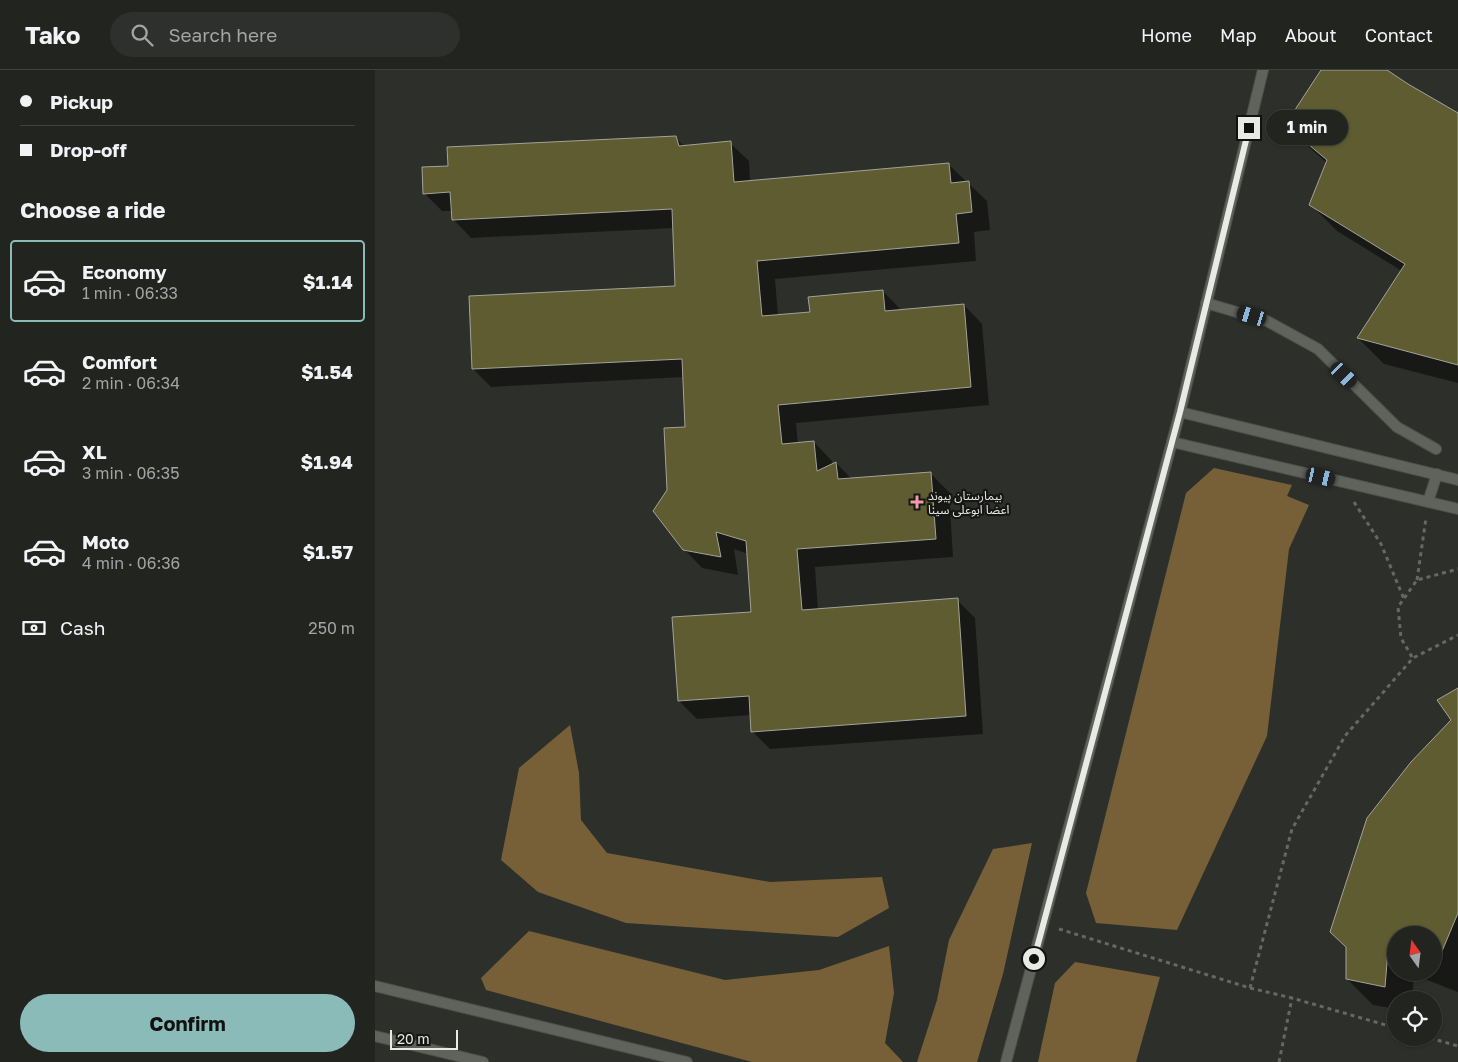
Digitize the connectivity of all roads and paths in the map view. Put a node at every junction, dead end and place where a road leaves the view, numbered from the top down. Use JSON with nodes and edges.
{"nodes":[{"id":1,"x":1263,"y":70,"type":"edge"},
{"id":2,"x":1206,"y":303,"type":"junction"},
{"id":3,"x":1180,"y":412,"type":"junction"},
{"id":4,"x":1172,"y":442,"type":"junction"},
{"id":5,"x":1436,"y":449,"type":"dead end"},
{"id":6,"x":1437,"y":474,"type":"junction"},
{"id":7,"x":1458,"y":480,"type":"edge"},
{"id":8,"x":1340,"y":481,"type":"junction"},
{"id":9,"x":1428,"y":502,"type":"junction"},
{"id":10,"x":1458,"y":510,"type":"edge"},
{"id":11,"x":1458,"y":569,"type":"edge"},
{"id":12,"x":1417,"y":580,"type":"junction"},
{"id":13,"x":1404,"y":599,"type":"junction"},
{"id":14,"x":1458,"y":636,"type":"edge"},
{"id":15,"x":1413,"y":658,"type":"junction"},
{"id":16,"x":1043,"y":925,"type":"junction"},
{"id":17,"x":375,"y":986,"type":"edge"},
{"id":18,"x":1250,"y":988,"type":"junction"},
{"id":19,"x":1292,"y":998,"type":"junction"},
{"id":20,"x":1387,"y":1025,"type":"edge"},
{"id":21,"x":375,"y":1036,"type":"edge"},
{"id":22,"x":1442,"y":1042,"type":"edge"},
{"id":23,"x":1458,"y":1046,"type":"edge"},
{"id":24,"x":483,"y":1062,"type":"edge"},
{"id":25,"x":687,"y":1062,"type":"edge"},
{"id":26,"x":1006,"y":1062,"type":"edge"},
{"id":27,"x":1279,"y":1062,"type":"edge"}],
"edges":[{"from":1,"to":2,"type":"lane"},
{"from":2,"to":3,"type":"lane"},
{"from":2,"to":5,"type":"lane"},
{"from":3,"to":4,"type":"lane"},
{"from":3,"to":6,"type":"lane"},
{"from":4,"to":8,"type":"lane"},
{"from":4,"to":16,"type":"lane"},
{"from":6,"to":7,"type":"lane"},
{"from":6,"to":9,"type":"lane"},
{"from":8,"to":9,"type":"lane"},
{"from":8,"to":13,"type":"path"},
{"from":9,"to":10,"type":"lane"},
{"from":9,"to":12,"type":"path"},
{"from":11,"to":12,"type":"path"},
{"from":12,"to":13,"type":"path"},
{"from":13,"to":15,"type":"path"},
{"from":14,"to":15,"type":"path"},
{"from":15,"to":18,"type":"path"},
{"from":16,"to":18,"type":"path"},
{"from":16,"to":26,"type":"lane"},
{"from":17,"to":25,"type":"lane"},
{"from":18,"to":19,"type":"path"},
{"from":19,"to":20,"type":"path"},
{"from":19,"to":27,"type":"path"},
{"from":21,"to":24,"type":"lane"},
{"from":22,"to":23,"type":"path"}]}
